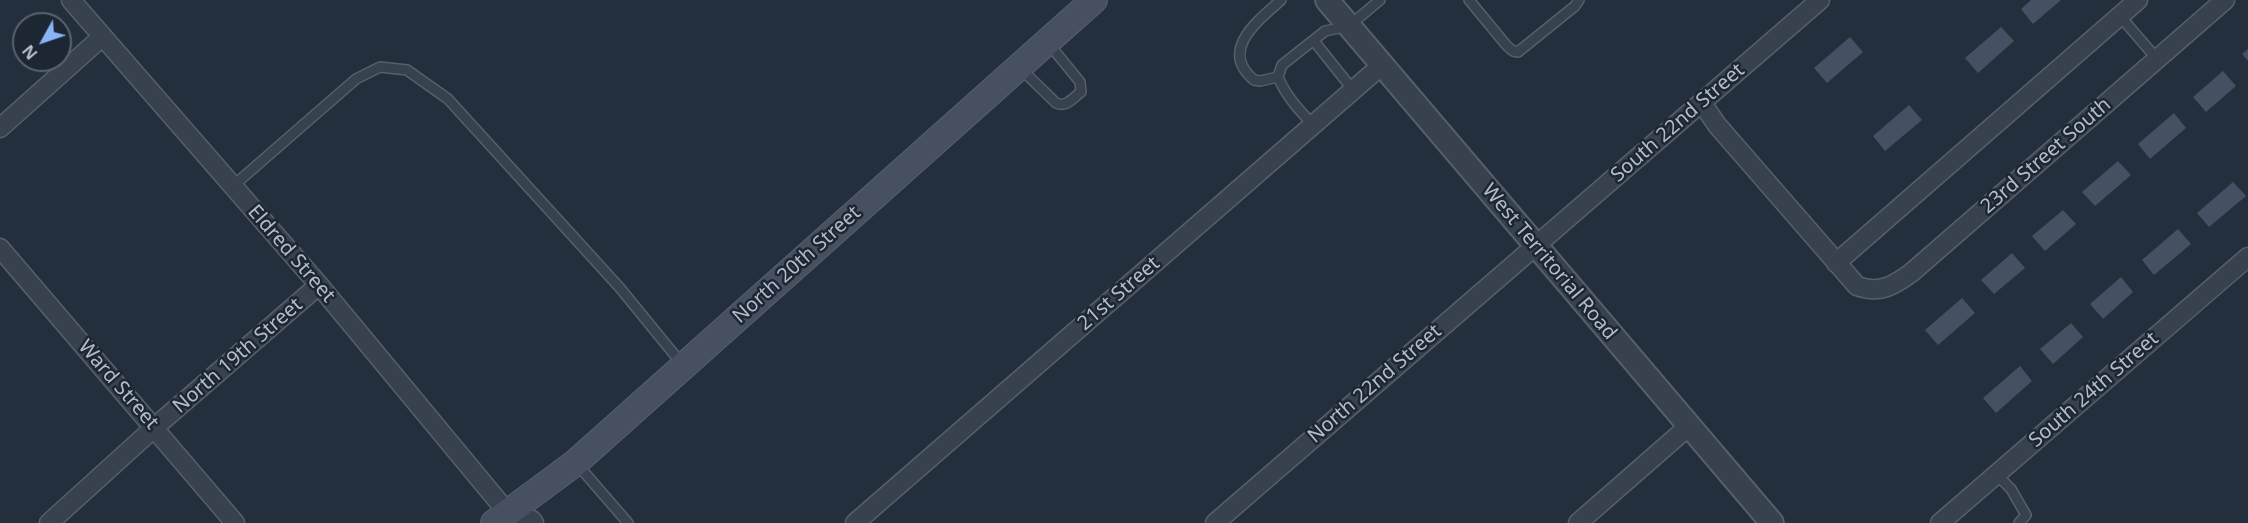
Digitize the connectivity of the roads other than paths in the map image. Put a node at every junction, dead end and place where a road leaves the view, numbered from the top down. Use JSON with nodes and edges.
{"nodes":[{"id":1,"x":71,"y":0,"type":"edge"},
{"id":2,"x":1094,"y":0,"type":"edge"},
{"id":3,"x":1281,"y":0,"type":"edge"},
{"id":4,"x":1327,"y":0,"type":"edge"},
{"id":5,"x":1380,"y":0,"type":"edge"},
{"id":6,"x":1468,"y":0,"type":"edge"},
{"id":7,"x":1579,"y":0,"type":"edge"},
{"id":8,"x":1820,"y":0,"type":"edge"},
{"id":9,"x":2138,"y":0,"type":"edge"},
{"id":10,"x":2225,"y":0,"type":"edge"},
{"id":11,"x":2120,"y":16,"type":"junction"},
{"id":12,"x":1349,"y":26,"type":"junction"},
{"id":13,"x":102,"y":37,"type":"junction"},
{"id":14,"x":1314,"y":41,"type":"junction"},
{"id":15,"x":1047,"y":42,"type":"junction"},
{"id":16,"x":2157,"y":59,"type":"junction"},
{"id":17,"x":1382,"y":65,"type":"junction"},
{"id":18,"x":1019,"y":67,"type":"junction"},
{"id":19,"x":1278,"y":77,"type":"junction"},
{"id":20,"x":1353,"y":90,"type":"junction"},
{"id":21,"x":1702,"y":103,"type":"junction"},
{"id":22,"x":1313,"y":125,"type":"junction"},
{"id":23,"x":0,"y":128,"type":"edge"},
{"id":24,"x":233,"y":186,"type":"junction"},
{"id":25,"x":1535,"y":245,"type":"junction"},
{"id":26,"x":0,"y":248,"type":"edge"},
{"id":27,"x":2248,"y":257,"type":"edge"},
{"id":28,"x":1836,"y":262,"type":"junction"},
{"id":29,"x":320,"y":285,"type":"junction"},
{"id":30,"x":683,"y":366,"type":"junction"},
{"id":31,"x":1689,"y":426,"type":"junction"},
{"id":32,"x":154,"y":427,"type":"junction"},
{"id":33,"x":575,"y":463,"type":"junction"},
{"id":34,"x":1996,"y":474,"type":"junction"},
{"id":35,"x":504,"y":519,"type":"edge"},
{"id":36,"x":54,"y":521,"type":"edge"},
{"id":37,"x":235,"y":523,"type":"edge"},
{"id":38,"x":534,"y":523,"type":"edge"},
{"id":39,"x":628,"y":523,"type":"edge"},
{"id":40,"x":855,"y":523,"type":"edge"},
{"id":41,"x":1215,"y":523,"type":"edge"},
{"id":42,"x":1578,"y":523,"type":"edge"},
{"id":43,"x":1772,"y":523,"type":"edge"},
{"id":44,"x":1940,"y":523,"type":"edge"},
{"id":45,"x":2019,"y":523,"type":"edge"}],
"edges":[{"from":1,"to":13,"type":"street","name":"Eldred Street"},
{"from":2,"to":15,"type":"main road","name":"North 20th Street"},
{"from":3,"to":19,"type":"lane"},
{"from":4,"to":12,"type":"street","name":"West Territorial Road"},
{"from":5,"to":12,"type":"lane"},
{"from":6,"to":7,"type":"lane"},
{"from":8,"to":21,"type":"street","name":"South 22nd Street"},
{"from":9,"to":11,"type":"street"},
{"from":10,"to":16,"type":"street","name":"23rd Street South"},
{"from":11,"to":16,"type":"lane"},
{"from":11,"to":28,"type":"street"},
{"from":12,"to":14,"type":"lane"},
{"from":12,"to":17,"type":"street","name":"West Territorial Road"},
{"from":13,"to":23,"type":"street"},
{"from":13,"to":24,"type":"street","name":"Eldred Street"},
{"from":14,"to":19,"type":"lane"},
{"from":14,"to":20,"type":"lane"},
{"from":15,"to":18,"type":"main road","name":"North 20th Street"},
{"from":15,"to":18,"type":"lane"},
{"from":16,"to":28,"type":"street","name":"23rd Street South"},
{"from":17,"to":20,"type":"street","name":"21st Street"},
{"from":17,"to":25,"type":"street","name":"West Territorial Road"},
{"from":18,"to":30,"type":"main road","name":"North 20th Street"},
{"from":19,"to":22,"type":"lane"},
{"from":20,"to":22,"type":"street","name":"21st Street"},
{"from":21,"to":25,"type":"street","name":"South 22nd Street"},
{"from":21,"to":28,"type":"street"},
{"from":22,"to":40,"type":"street","name":"21st Street"},
{"from":24,"to":29,"type":"street","name":"Eldred Street"},
{"from":24,"to":30,"type":"lane"},
{"from":25,"to":31,"type":"street","name":"West Territorial Road"},
{"from":25,"to":41,"type":"street","name":"North 22nd Street"},
{"from":26,"to":32,"type":"street","name":"Ward Street"},
{"from":27,"to":34,"type":"street","name":"South 24th Street"},
{"from":29,"to":32,"type":"street","name":"North 19th Street"},
{"from":29,"to":35,"type":"street","name":"Eldred Street"},
{"from":30,"to":33,"type":"main road","name":"North 20th Street"},
{"from":31,"to":42,"type":"street"},
{"from":31,"to":43,"type":"street","name":"West Territorial Road"},
{"from":32,"to":36,"type":"street","name":"North 19th Street"},
{"from":32,"to":37,"type":"street","name":"Ward Street"},
{"from":33,"to":35,"type":"main road","name":"North 20th Street"},
{"from":33,"to":39,"type":"lane"},
{"from":34,"to":44,"type":"street","name":"South 24th Street"},
{"from":34,"to":45,"type":"lane"},
{"from":35,"to":38,"type":"street"}]}
